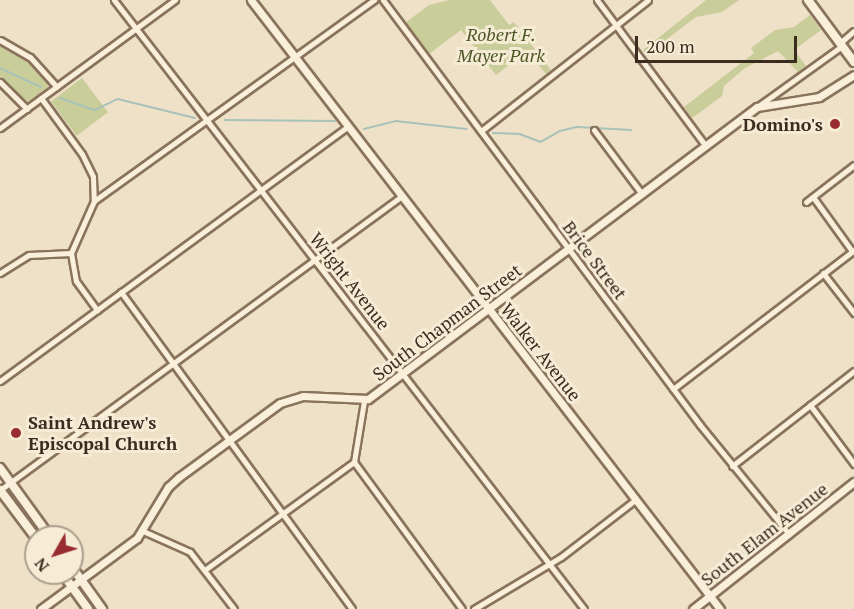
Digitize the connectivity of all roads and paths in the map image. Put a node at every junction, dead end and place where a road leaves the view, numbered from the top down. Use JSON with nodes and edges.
{"nodes":[{"id":1,"x":114,"y":0,"type":"edge"},
{"id":2,"x":175,"y":0,"type":"edge"},
{"id":3,"x":251,"y":0,"type":"edge"},
{"id":4,"x":374,"y":0,"type":"edge"},
{"id":5,"x":383,"y":0,"type":"edge"},
{"id":6,"x":597,"y":0,"type":"edge"},
{"id":7,"x":648,"y":0,"type":"edge"},
{"id":8,"x":808,"y":0,"type":"edge"},
{"id":9,"x":617,"y":25,"type":"junction"},
{"id":10,"x":136,"y":29,"type":"junction"},
{"id":11,"x":854,"y":31,"type":"edge"},
{"id":12,"x":0,"y":40,"type":"edge"},
{"id":13,"x":841,"y":44,"type":"junction"},
{"id":14,"x":295,"y":59,"type":"junction"},
{"id":15,"x":854,"y":62,"type":"edge"},
{"id":16,"x":854,"y":75,"type":"edge"},
{"id":17,"x":0,"y":82,"type":"edge"},
{"id":18,"x":57,"y":87,"type":"junction"},
{"id":19,"x":41,"y":98,"type":"junction"},
{"id":20,"x":758,"y":107,"type":"junction"},
{"id":21,"x":27,"y":109,"type":"junction"},
{"id":22,"x":207,"y":122,"type":"junction"},
{"id":23,"x":347,"y":127,"type":"junction"},
{"id":24,"x":0,"y":128,"type":"edge"},
{"id":25,"x":594,"y":130,"type":"dead end"},
{"id":26,"x":481,"y":131,"type":"junction"},
{"id":27,"x":706,"y":146,"type":"junction"},
{"id":28,"x":854,"y":165,"type":"edge"},
{"id":29,"x":261,"y":190,"type":"junction"},
{"id":30,"x":642,"y":194,"type":"junction"},
{"id":31,"x":402,"y":196,"type":"junction"},
{"id":32,"x":813,"y":197,"type":"junction"},
{"id":33,"x":94,"y":201,"type":"junction"},
{"id":34,"x":806,"y":202,"type":"dead end"},
{"id":35,"x":568,"y":249,"type":"junction"},
{"id":36,"x":853,"y":251,"type":"edge"},
{"id":37,"x":71,"y":253,"type":"junction"},
{"id":38,"x":315,"y":260,"type":"junction"},
{"id":39,"x":0,"y":273,"type":"edge"},
{"id":40,"x":823,"y":273,"type":"junction"},
{"id":41,"x":121,"y":292,"type":"junction"},
{"id":42,"x":488,"y":308,"type":"junction"},
{"id":43,"x":97,"y":310,"type":"junction"},
{"id":44,"x":854,"y":313,"type":"edge"},
{"id":45,"x":173,"y":363,"type":"junction"},
{"id":46,"x":854,"y":371,"type":"edge"},
{"id":47,"x":402,"y":373,"type":"junction"},
{"id":48,"x":0,"y":381,"type":"edge"},
{"id":49,"x":673,"y":389,"type":"junction"},
{"id":50,"x":364,"y":400,"type":"junction"},
{"id":51,"x":810,"y":405,"type":"junction"},
{"id":52,"x":229,"y":440,"type":"junction"},
{"id":53,"x":354,"y":462,"type":"junction"},
{"id":54,"x":854,"y":464,"type":"edge"},
{"id":55,"x":732,"y":466,"type":"junction"},
{"id":56,"x":0,"y":468,"type":"edge"},
{"id":57,"x":10,"y":482,"type":"junction"},
{"id":58,"x":854,"y":482,"type":"edge"},
{"id":59,"x":0,"y":490,"type":"edge"},
{"id":60,"x":635,"y":500,"type":"junction"},
{"id":61,"x":283,"y":514,"type":"junction"},
{"id":62,"x":26,"y":525,"type":"edge"},
{"id":63,"x":41,"y":525,"type":"edge"},
{"id":64,"x":143,"y":531,"type":"junction"},
{"id":65,"x":789,"y":534,"type":"junction"},
{"id":66,"x":549,"y":564,"type":"junction"},
{"id":67,"x":206,"y":569,"type":"junction"},
{"id":68,"x":84,"y":578,"type":"edge"},
{"id":69,"x":84,"y":584,"type":"edge"},
{"id":70,"x":75,"y":585,"type":"edge"},
{"id":71,"x":72,"y":587,"type":"junction"},
{"id":72,"x":710,"y":596,"type":"junction"},
{"id":73,"x":41,"y":609,"type":"edge"},
{"id":74,"x":88,"y":609,"type":"edge"},
{"id":75,"x":102,"y":609,"type":"edge"},
{"id":76,"x":234,"y":609,"type":"edge"},
{"id":77,"x":352,"y":609,"type":"edge"},
{"id":78,"x":462,"y":609,"type":"edge"},
{"id":79,"x":474,"y":609,"type":"edge"},
{"id":80,"x":584,"y":609,"type":"edge"},
{"id":81,"x":693,"y":609,"type":"edge"},
{"id":82,"x":720,"y":609,"type":"edge"}],
"edges":[{"from":1,"to":10,"type":"street","name":"Wright Avenue"},
{"from":2,"to":10,"type":"street"},
{"from":3,"to":14,"type":"street","name":"Walker Avenue"},
{"from":4,"to":14,"type":"street"},
{"from":5,"to":26,"type":"street","name":"Brice Street"},
{"from":6,"to":9,"type":"street"},
{"from":7,"to":9,"type":"street"},
{"from":8,"to":13,"type":"main road"},
{"from":9,"to":26,"type":"street"},
{"from":9,"to":27,"type":"street"},
{"from":10,"to":18,"type":"street"},
{"from":10,"to":22,"type":"street","name":"Wright Avenue"},
{"from":11,"to":13,"type":"street"},
{"from":12,"to":18,"type":"street"},
{"from":13,"to":15,"type":"main road"},
{"from":13,"to":20,"type":"street"},
{"from":14,"to":22,"type":"street"},
{"from":14,"to":23,"type":"street","name":"Walker Avenue"},
{"from":16,"to":20,"type":"street","name":"South Chapman Street"},
{"from":17,"to":21,"type":"street"},
{"from":18,"to":19,"type":"street"},
{"from":19,"to":21,"type":"street"},
{"from":19,"to":33,"type":"street"},
{"from":20,"to":27,"type":"street","name":"South Chapman Street"},
{"from":21,"to":24,"type":"street"},
{"from":22,"to":29,"type":"street","name":"Wright Avenue"},
{"from":22,"to":33,"type":"street"},
{"from":23,"to":29,"type":"street"},
{"from":23,"to":31,"type":"street","name":"Walker Avenue"},
{"from":25,"to":30,"type":"street"},
{"from":26,"to":35,"type":"street","name":"Brice Street"},
{"from":27,"to":30,"type":"street","name":"South Chapman Street"},
{"from":28,"to":32,"type":"street"},
{"from":29,"to":38,"type":"street","name":"Wright Avenue"},
{"from":29,"to":41,"type":"street"},
{"from":30,"to":35,"type":"street","name":"South Chapman Street"},
{"from":31,"to":38,"type":"street"},
{"from":31,"to":42,"type":"street","name":"Walker Avenue"},
{"from":32,"to":34,"type":"street"},
{"from":32,"to":36,"type":"street"},
{"from":33,"to":37,"type":"street"},
{"from":35,"to":42,"type":"street","name":"South Chapman Street"},
{"from":35,"to":49,"type":"street","name":"Brice Street"},
{"from":36,"to":40,"type":"street"},
{"from":37,"to":39,"type":"street"},
{"from":37,"to":43,"type":"street"},
{"from":38,"to":45,"type":"street"},
{"from":38,"to":47,"type":"street","name":"Wright Avenue"},
{"from":40,"to":44,"type":"street"},
{"from":40,"to":49,"type":"street"},
{"from":41,"to":43,"type":"street"},
{"from":41,"to":45,"type":"street"},
{"from":42,"to":47,"type":"street","name":"South Chapman Street"},
{"from":42,"to":60,"type":"street","name":"Walker Avenue"},
{"from":43,"to":48,"type":"street"},
{"from":45,"to":52,"type":"street"},
{"from":45,"to":57,"type":"street"},
{"from":46,"to":51,"type":"street"},
{"from":47,"to":50,"type":"street","name":"South Chapman Street"},
{"from":47,"to":66,"type":"street","name":"Wright Avenue"},
{"from":49,"to":55,"type":"street","name":"Brice Street"},
{"from":50,"to":52,"type":"street","name":"South Chapman Street"},
{"from":50,"to":53,"type":"street"},
{"from":51,"to":54,"type":"street"},
{"from":51,"to":55,"type":"street"},
{"from":52,"to":61,"type":"street"},
{"from":52,"to":64,"type":"street","name":"South Chapman Street"},
{"from":53,"to":61,"type":"street"},
{"from":53,"to":78,"type":"street"},
{"from":55,"to":65,"type":"street","name":"Brice Street"},
{"from":56,"to":57,"type":"main road"},
{"from":57,"to":59,"type":"street"},
{"from":57,"to":63,"type":"main road"},
{"from":58,"to":65,"type":"street","name":"South Elam Avenue"},
{"from":59,"to":62,"type":"main road"},
{"from":60,"to":66,"type":"street"},
{"from":60,"to":72,"type":"street","name":"Walker Avenue"},
{"from":61,"to":67,"type":"street"},
{"from":61,"to":77,"type":"street"},
{"from":64,"to":67,"type":"street"},
{"from":64,"to":68,"type":"street","name":"South Chapman Street"},
{"from":65,"to":72,"type":"street","name":"South Elam Avenue"},
{"from":66,"to":79,"type":"street"},
{"from":66,"to":80,"type":"street","name":"Wright Avenue"},
{"from":67,"to":76,"type":"street"},
{"from":69,"to":75,"type":"main road"},
{"from":70,"to":71,"type":"street","name":"South Chapman Street"},
{"from":71,"to":73,"type":"street","name":"South Chapman Street"},
{"from":71,"to":74,"type":"main road"},
{"from":72,"to":81,"type":"street","name":"South Elam Avenue"},
{"from":72,"to":82,"type":"street","name":"Walker Avenue"}]}
